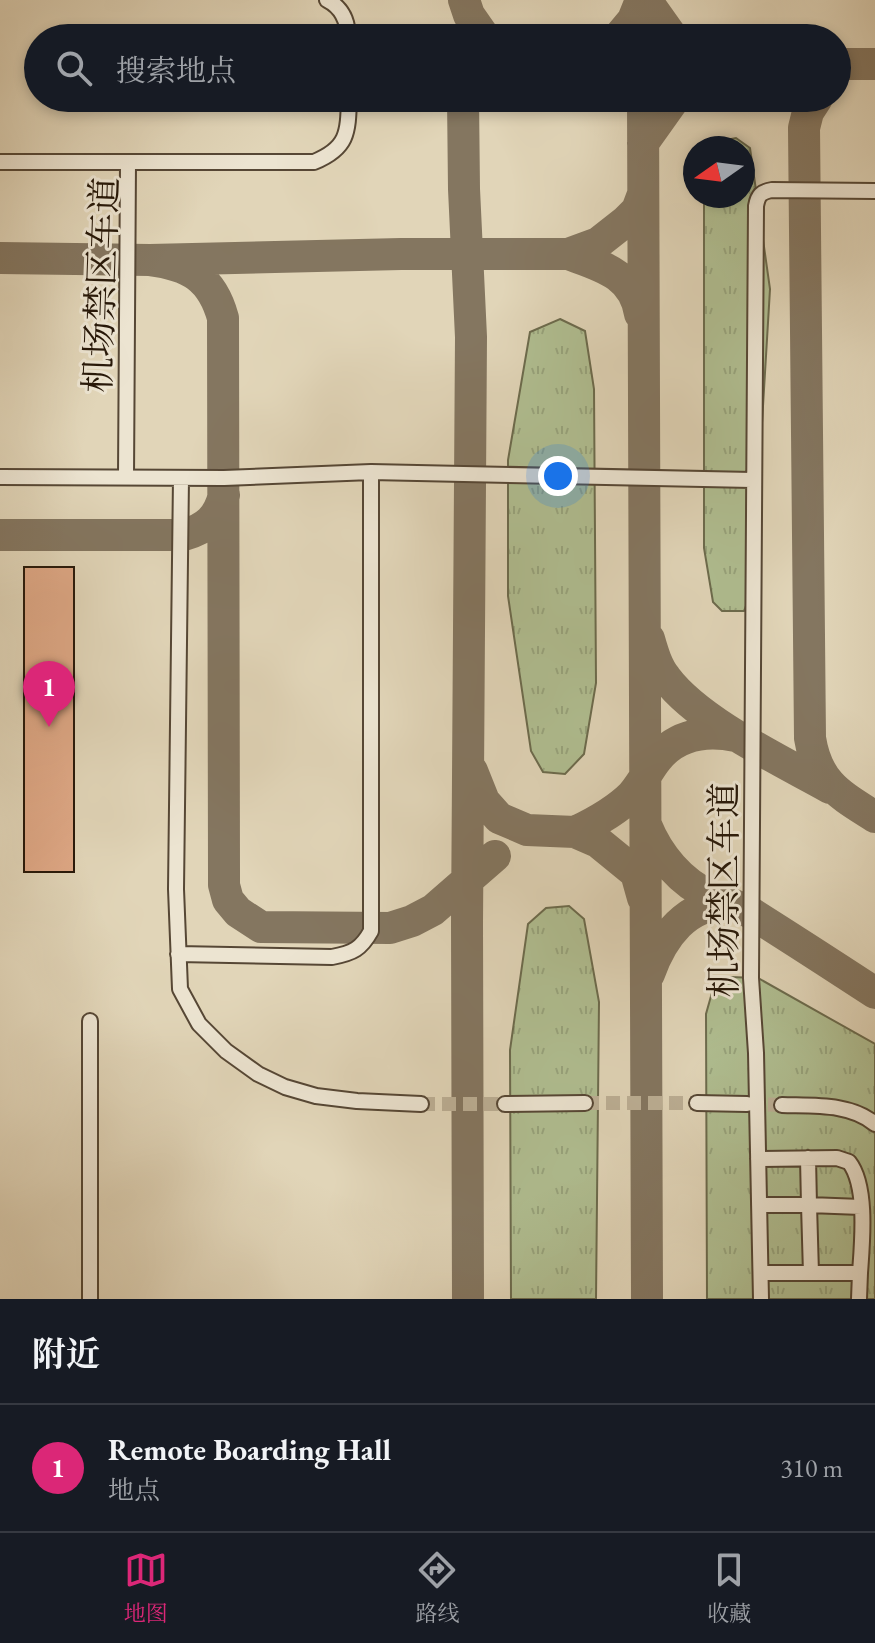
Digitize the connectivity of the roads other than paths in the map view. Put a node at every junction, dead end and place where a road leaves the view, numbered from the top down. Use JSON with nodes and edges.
{"nodes":[{"id":1,"x":327,"y":0,"type":"edge"},
{"id":2,"x":348,"y":24,"type":"edge"},
{"id":3,"x":348,"y":112,"type":"edge"},
{"id":4,"x":0,"y":162,"type":"edge"},
{"id":5,"x":128,"y":163,"type":"junction"},
{"id":6,"x":875,"y":191,"type":"edge"},
{"id":7,"x":371,"y":472,"type":"junction"},
{"id":8,"x":126,"y":476,"type":"junction"},
{"id":9,"x":0,"y":477,"type":"edge"},
{"id":10,"x":181,"y":478,"type":"junction"},
{"id":11,"x":752,"y":480,"type":"junction"},
{"id":12,"x":178,"y":954,"type":"junction"},
{"id":13,"x":90,"y":1021,"type":"dead end"},
{"id":14,"x":585,"y":1103,"type":"tunnel mouth"},
{"id":15,"x":697,"y":1103,"type":"tunnel mouth"},
{"id":16,"x":421,"y":1104,"type":"tunnel mouth"},
{"id":17,"x":505,"y":1104,"type":"tunnel mouth"},
{"id":18,"x":747,"y":1104,"type":"tunnel mouth"},
{"id":19,"x":782,"y":1105,"type":"tunnel mouth"},
{"id":20,"x":875,"y":1124,"type":"edge"},
{"id":21,"x":808,"y":1158,"type":"junction"},
{"id":22,"x":758,"y":1159,"type":"junction"},
{"id":23,"x":759,"y":1205,"type":"junction"},
{"id":24,"x":809,"y":1205,"type":"junction"},
{"id":25,"x":861,"y":1207,"type":"junction"},
{"id":26,"x":761,"y":1273,"type":"junction"},
{"id":27,"x":811,"y":1273,"type":"junction"},
{"id":28,"x":860,"y":1273,"type":"junction"},
{"id":29,"x":90,"y":1299,"type":"edge"},
{"id":30,"x":761,"y":1299,"type":"edge"},
{"id":31,"x":859,"y":1299,"type":"edge"}],
"edges":[{"from":1,"to":2,"type":"lane"},
{"from":3,"to":5,"type":"lane","name":"机场禁区车道"},
{"from":4,"to":5,"type":"lane"},
{"from":5,"to":8,"type":"lane","name":"机场禁区车道"},
{"from":6,"to":11,"type":"lane","name":"机场禁区车道"},
{"from":7,"to":10,"type":"lane"},
{"from":7,"to":11,"type":"lane"},
{"from":7,"to":12,"type":"lane"},
{"from":8,"to":9,"type":"lane"},
{"from":8,"to":10,"type":"lane"},
{"from":10,"to":12,"type":"lane"},
{"from":11,"to":22,"type":"lane","name":"机场禁区车道"},
{"from":12,"to":16,"type":"lane"},
{"from":13,"to":29,"type":"lane"},
{"from":14,"to":17,"type":"lane"},
{"from":15,"to":18,"type":"lane"},
{"from":19,"to":20,"type":"lane"},
{"from":21,"to":22,"type":"lane"},
{"from":21,"to":24,"type":"lane"},
{"from":21,"to":25,"type":"lane"},
{"from":22,"to":23,"type":"lane","name":"机场禁区车道"},
{"from":23,"to":24,"type":"lane"},
{"from":23,"to":26,"type":"lane","name":"机场禁区车道"},
{"from":24,"to":25,"type":"lane"},
{"from":24,"to":27,"type":"lane"},
{"from":25,"to":28,"type":"lane"},
{"from":26,"to":27,"type":"lane"},
{"from":26,"to":30,"type":"lane","name":"机场禁区车道"},
{"from":27,"to":28,"type":"lane"},
{"from":28,"to":31,"type":"lane"}]}
